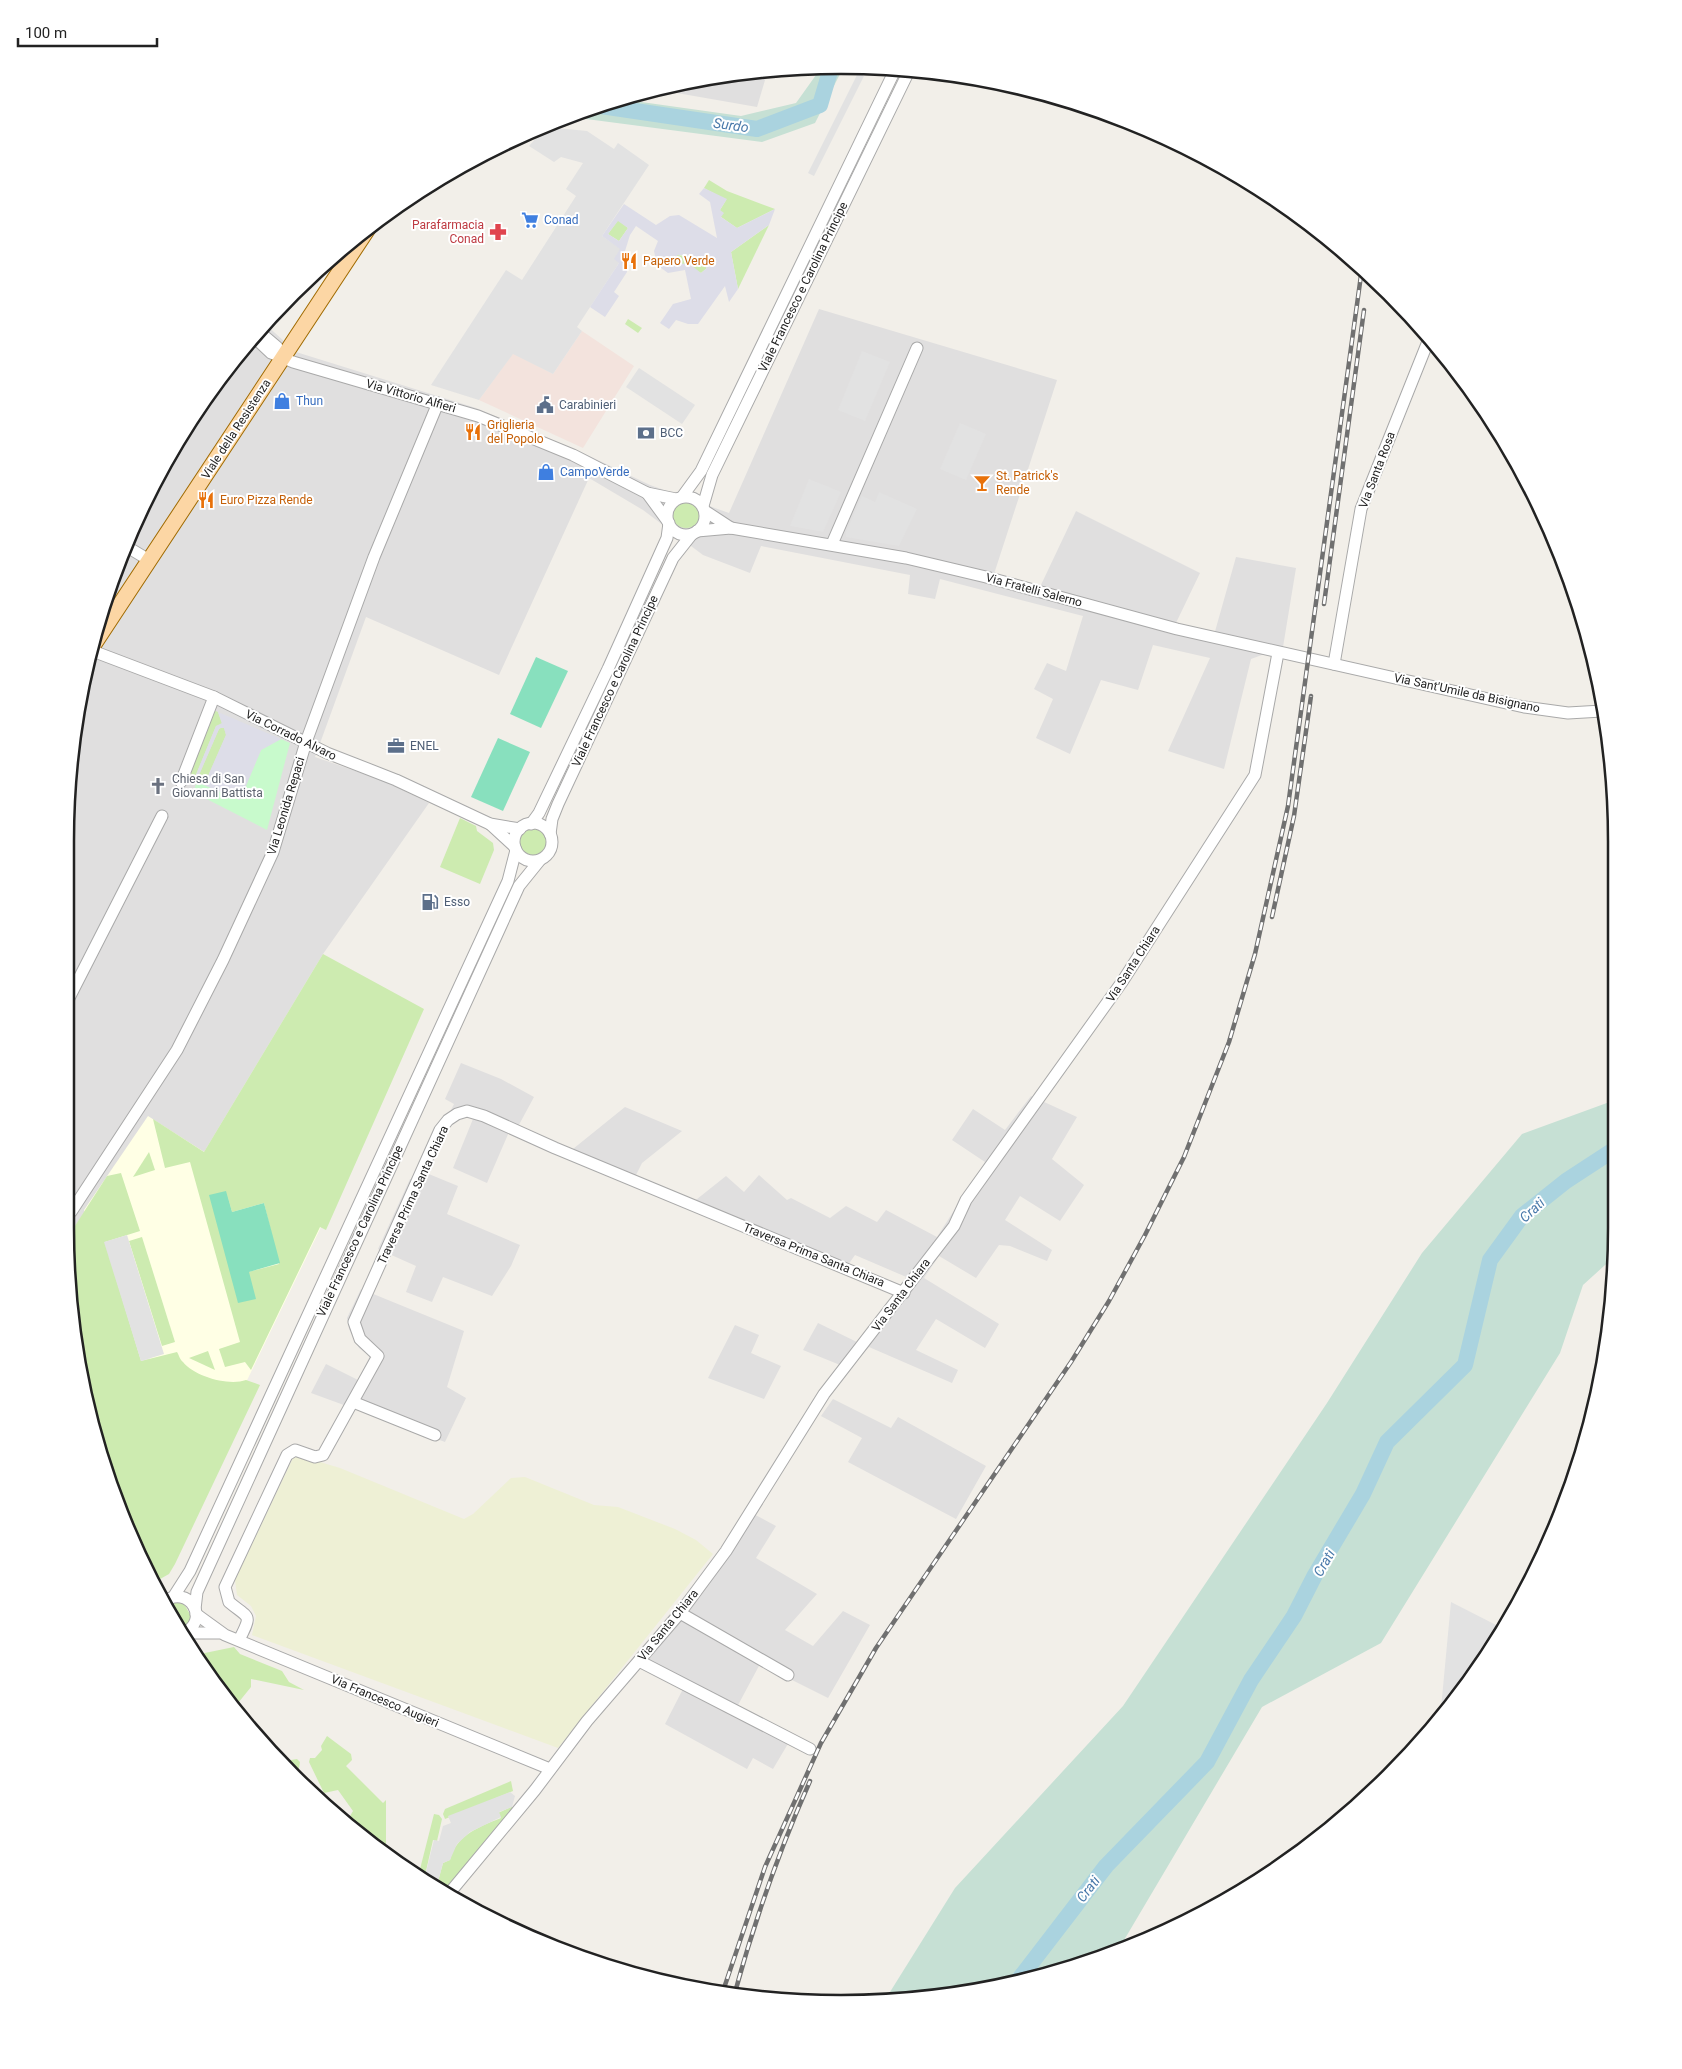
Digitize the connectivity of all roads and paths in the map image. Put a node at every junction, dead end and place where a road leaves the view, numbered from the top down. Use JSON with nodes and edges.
{"nodes":[{"id":1,"x":893,"y":75,"type":"edge"},
{"id":2,"x":905,"y":76,"type":"edge"},
{"id":3,"x":355,"y":247,"type":"edge"},
{"id":4,"x":264,"y":336,"type":"edge"},
{"id":5,"x":258,"y":342,"type":"edge"},
{"id":6,"x":1426,"y":345,"type":"edge"},
{"id":7,"x":917,"y":348,"type":"dead end"},
{"id":8,"x":282,"y":357,"type":"junction"},
{"id":9,"x":438,"y":402,"type":"junction"},
{"id":10,"x":647,"y":493,"type":"junction"},
{"id":11,"x":679,"y":498,"type":"junction"},
{"id":12,"x":704,"y":509,"type":"junction"},
{"id":13,"x":669,"y":523,"type":"junction"},
{"id":14,"x":731,"y":528,"type":"junction"},
{"id":15,"x":694,"y":532,"type":"junction"},
{"id":16,"x":832,"y":544,"type":"junction"},
{"id":17,"x":131,"y":549,"type":"edge"},
{"id":18,"x":149,"y":560,"type":"junction"},
{"id":19,"x":104,"y":629,"type":"edge"},
{"id":20,"x":97,"y":653,"type":"edge"},
{"id":21,"x":1278,"y":653,"type":"junction"},
{"id":22,"x":1334,"y":664,"type":"junction"},
{"id":23,"x":214,"y":697,"type":"junction"},
{"id":24,"x":1597,"y":711,"type":"edge"},
{"id":25,"x":306,"y":742,"type":"junction"},
{"id":26,"x":181,"y":782,"type":"dead end"},
{"id":27,"x":162,"y":816,"type":"dead end"},
{"id":28,"x":490,"y":824,"type":"junction"},
{"id":29,"x":531,"y":824,"type":"junction"},
{"id":30,"x":520,"y":829,"type":"junction"},
{"id":31,"x":550,"y":834,"type":"junction"},
{"id":32,"x":515,"y":849,"type":"junction"},
{"id":33,"x":540,"y":860,"type":"junction"},
{"id":34,"x":74,"y":988,"type":"edge"},
{"id":35,"x":74,"y":1206,"type":"edge"},
{"id":36,"x":904,"y":1292,"type":"junction"},
{"id":37,"x":353,"y":1402,"type":"junction"},
{"id":38,"x":435,"y":1434,"type":"dead end"},
{"id":39,"x":169,"y":1596,"type":"edge"},
{"id":40,"x":170,"y":1599,"type":"edge"},
{"id":41,"x":196,"y":1612,"type":"junction"},
{"id":42,"x":680,"y":1613,"type":"junction"},
{"id":43,"x":188,"y":1630,"type":"edge"},
{"id":44,"x":220,"y":1633,"type":"junction"},
{"id":45,"x":191,"y":1634,"type":"edge"},
{"id":46,"x":239,"y":1640,"type":"junction"},
{"id":47,"x":639,"y":1661,"type":"junction"},
{"id":48,"x":788,"y":1675,"type":"dead end"},
{"id":49,"x":810,"y":1749,"type":"dead end"},
{"id":50,"x":550,"y":1769,"type":"junction"},
{"id":51,"x":453,"y":1889,"type":"edge"}],
"edges":[{"from":1,"to":11,"type":"street","name":"Viale Francesco e Carolina Principe"},
{"from":2,"to":12,"type":"street","name":"Viale Francesco e Carolina Principe"},
{"from":3,"to":8,"type":"main road","name":"Viale della Resistenza"},
{"from":4,"to":8,"type":"street"},
{"from":5,"to":8,"type":"street","name":"Via Vittorio Alfieri"},
{"from":6,"to":22,"type":"street","name":"Via Santa Rosa"},
{"from":7,"to":16,"type":"street"},
{"from":8,"to":9,"type":"street","name":"Via Vittorio Alfieri"},
{"from":8,"to":18,"type":"main road","name":"Viale della Resistenza"},
{"from":9,"to":10,"type":"street","name":"Via Vittorio Alfieri"},
{"from":9,"to":25,"type":"street","name":"Via Leonida Repaci"},
{"from":10,"to":11,"type":"street","name":"Via Vittorio Alfieri"},
{"from":10,"to":13,"type":"street","name":"Via Vittorio Alfieri"},
{"from":11,"to":12,"type":"street"},
{"from":11,"to":13,"type":"street","name":"Viale Francesco e Carolina Principe"},
{"from":12,"to":14,"type":"street","name":"Via Fratelli Salerno"},
{"from":12,"to":15,"type":"street","name":"Viale Francesco e Carolina Principe"},
{"from":13,"to":15,"type":"street"},
{"from":13,"to":29,"type":"street","name":"Viale Francesco e Carolina Principe"},
{"from":14,"to":15,"type":"street","name":"Via Fratelli Salerno"},
{"from":14,"to":16,"type":"street","name":"Via Fratelli Salerno"},
{"from":15,"to":31,"type":"street","name":"Viale Francesco e Carolina Principe"},
{"from":16,"to":21,"type":"street","name":"Via Fratelli Salerno"},
{"from":17,"to":18,"type":"street"},
{"from":18,"to":19,"type":"main road","name":"Viale della Resistenza"},
{"from":20,"to":23,"type":"street","name":"Via Corrado Alvaro"},
{"from":21,"to":22,"type":"street","name":"Via Fratelli Salerno"},
{"from":21,"to":36,"type":"street","name":"Via Santa Chiara"},
{"from":22,"to":24,"type":"street","name":"Via Sant'Umile da Bisignano"},
{"from":23,"to":25,"type":"street","name":"Via Corrado Alvaro"},
{"from":23,"to":26,"type":"street"},
{"from":25,"to":28,"type":"street","name":"Via Corrado Alvaro"},
{"from":25,"to":35,"type":"street","name":"Via Leonida Repaci"},
{"from":27,"to":34,"type":"street"},
{"from":28,"to":30,"type":"street","name":"Via Corrado Alvaro"},
{"from":28,"to":32,"type":"street","name":"Via Corrado Alvaro"},
{"from":29,"to":30,"type":"street"},
{"from":29,"to":31,"type":"street"},
{"from":30,"to":32,"type":"street","name":"Viale Francesco e Carolina Principe"},
{"from":31,"to":33,"type":"street","name":"Viale Francesco e Carolina Principe"},
{"from":32,"to":33,"type":"street"},
{"from":32,"to":39,"type":"street","name":"Viale Francesco e Carolina Principe"},
{"from":33,"to":41,"type":"street","name":"Viale Francesco e Carolina Principe"},
{"from":36,"to":37,"type":"street","name":"Traversa Prima Santa Chiara"},
{"from":36,"to":42,"type":"street","name":"Via Santa Chiara"},
{"from":37,"to":38,"type":"street"},
{"from":37,"to":46,"type":"street","name":"Traversa Prima Santa Chiara"},
{"from":40,"to":41,"type":"street","name":"Viale Francesco e Carolina Principe"},
{"from":41,"to":43,"type":"street","name":"Viale Francesco e Carolina Principe"},
{"from":41,"to":44,"type":"street","name":"Via Francesco Augieri"},
{"from":42,"to":47,"type":"street","name":"Via Santa Chiara"},
{"from":42,"to":48,"type":"street"},
{"from":44,"to":45,"type":"street","name":"Via Francesco Augieri"},
{"from":44,"to":46,"type":"street","name":"Via Francesco Augieri"},
{"from":46,"to":50,"type":"street","name":"Via Francesco Augieri"},
{"from":47,"to":49,"type":"street"},
{"from":47,"to":50,"type":"street","name":"Via Santa Chiara"},
{"from":50,"to":51,"type":"street","name":"Via Santa Chiara"}]}
